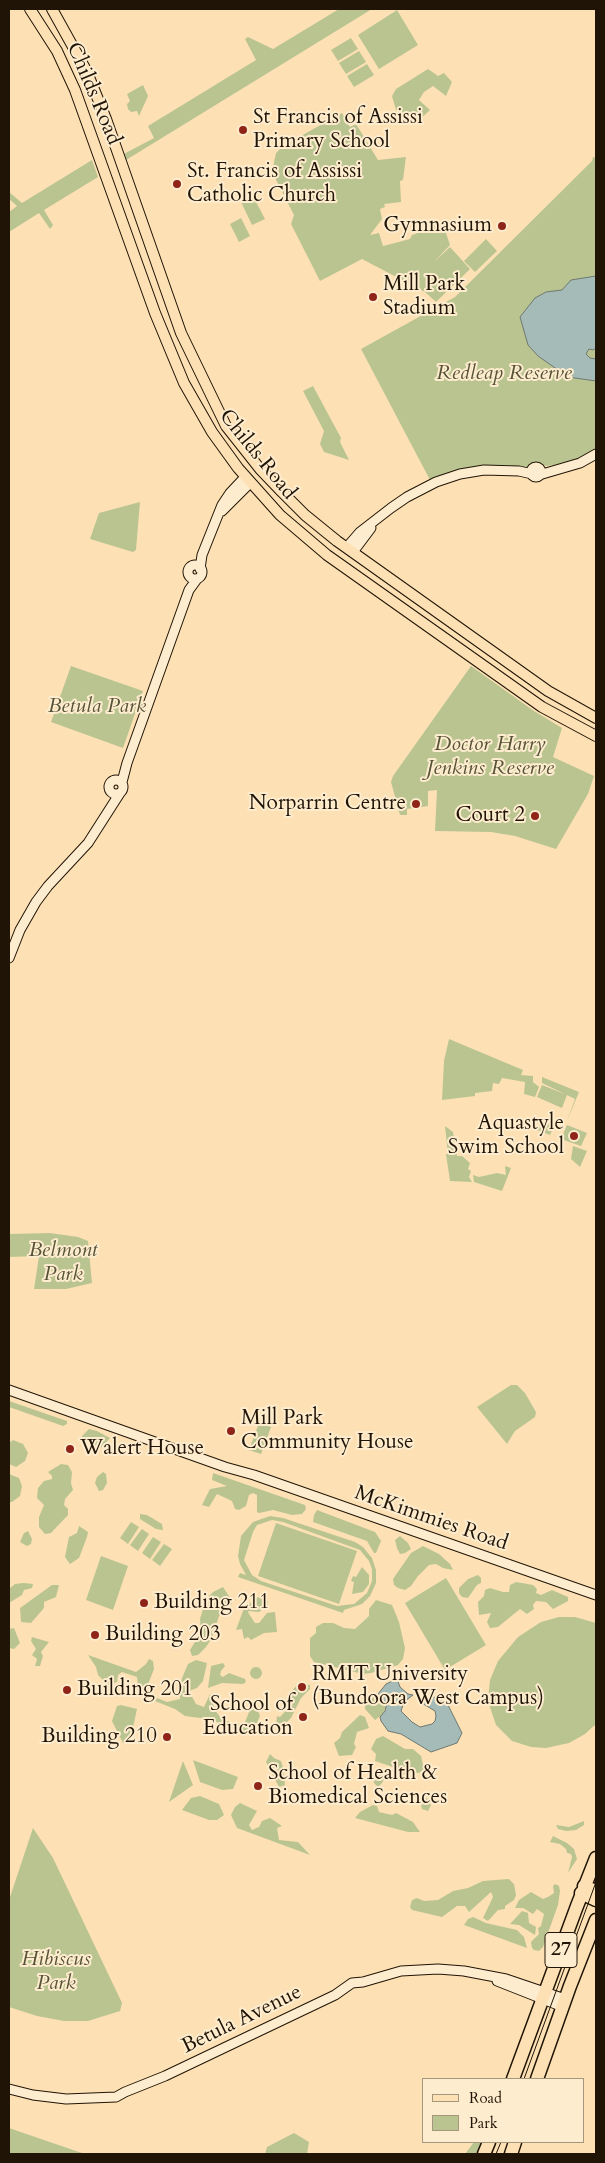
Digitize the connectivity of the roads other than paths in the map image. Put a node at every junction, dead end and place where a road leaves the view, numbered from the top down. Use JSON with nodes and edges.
{"nodes":[{"id":1,"x":30,"y":9,"type":"edge"},
{"id":2,"x":52,"y":9,"type":"edge"},
{"id":3,"x":596,"y":454,"type":"edge"},
{"id":4,"x":260,"y":468,"type":"junction"},
{"id":5,"x":248,"y":480,"type":"junction"},
{"id":6,"x":350,"y":550,"type":"junction"},
{"id":7,"x":339,"y":563,"type":"junction"},
{"id":8,"x":596,"y":718,"type":"edge"},
{"id":9,"x":596,"y":736,"type":"edge"},
{"id":10,"x":119,"y":781,"type":"junction"},
{"id":11,"x":110,"y":791,"type":"junction"},
{"id":12,"x":120,"y":793,"type":"junction"},
{"id":13,"x":107,"y":813,"type":"junction"},
{"id":14,"x":9,"y":958,"type":"edge"},
{"id":15,"x":9,"y":1390,"type":"edge"},
{"id":16,"x":596,"y":1595,"type":"edge"},
{"id":17,"x":596,"y":1858,"type":"edge"},
{"id":18,"x":587,"y":1890,"type":"edge"},
{"id":19,"x":596,"y":1900,"type":"edge"},
{"id":20,"x":595,"y":1923,"type":"edge"},
{"id":21,"x":545,"y":1996,"type":"junction"},
{"id":22,"x":564,"y":2003,"type":"junction"},
{"id":23,"x":514,"y":2078,"type":"edge"},
{"id":24,"x":537,"y":2078,"type":"edge"},
{"id":25,"x":9,"y":2089,"type":"edge"}],
"edges":[{"from":1,"to":5,"type":"main road","name":"Childs Road"},
{"from":2,"to":4,"type":"main road","name":"Childs Road"},
{"from":3,"to":6,"type":"street"},
{"from":4,"to":5,"type":"main road"},
{"from":4,"to":6,"type":"main road","name":"Childs Road"},
{"from":5,"to":7,"type":"main road","name":"Childs Road"},
{"from":5,"to":10,"type":"street"},
{"from":6,"to":7,"type":"main road"},
{"from":6,"to":8,"type":"main road","name":"Childs Road"},
{"from":7,"to":9,"type":"main road","name":"Childs Road"},
{"from":10,"to":11,"type":"street"},
{"from":10,"to":12,"type":"street"},
{"from":11,"to":12,"type":"street"},
{"from":11,"to":13,"type":"street"},
{"from":12,"to":13,"type":"street"},
{"from":13,"to":14,"type":"street"},
{"from":15,"to":16,"type":"street","name":"McKimmies Road"},
{"from":17,"to":18,"type":"highway","number":"27"},
{"from":18,"to":19,"type":"highway"},
{"from":18,"to":21,"type":"highway","number":"27"},
{"from":20,"to":22,"type":"highway","number":"27"},
{"from":21,"to":22,"type":"street","name":"Betula Avenue"},
{"from":21,"to":23,"type":"highway","number":"27"},
{"from":21,"to":25,"type":"street","name":"Betula Avenue"},
{"from":22,"to":24,"type":"highway","number":"27"}]}
